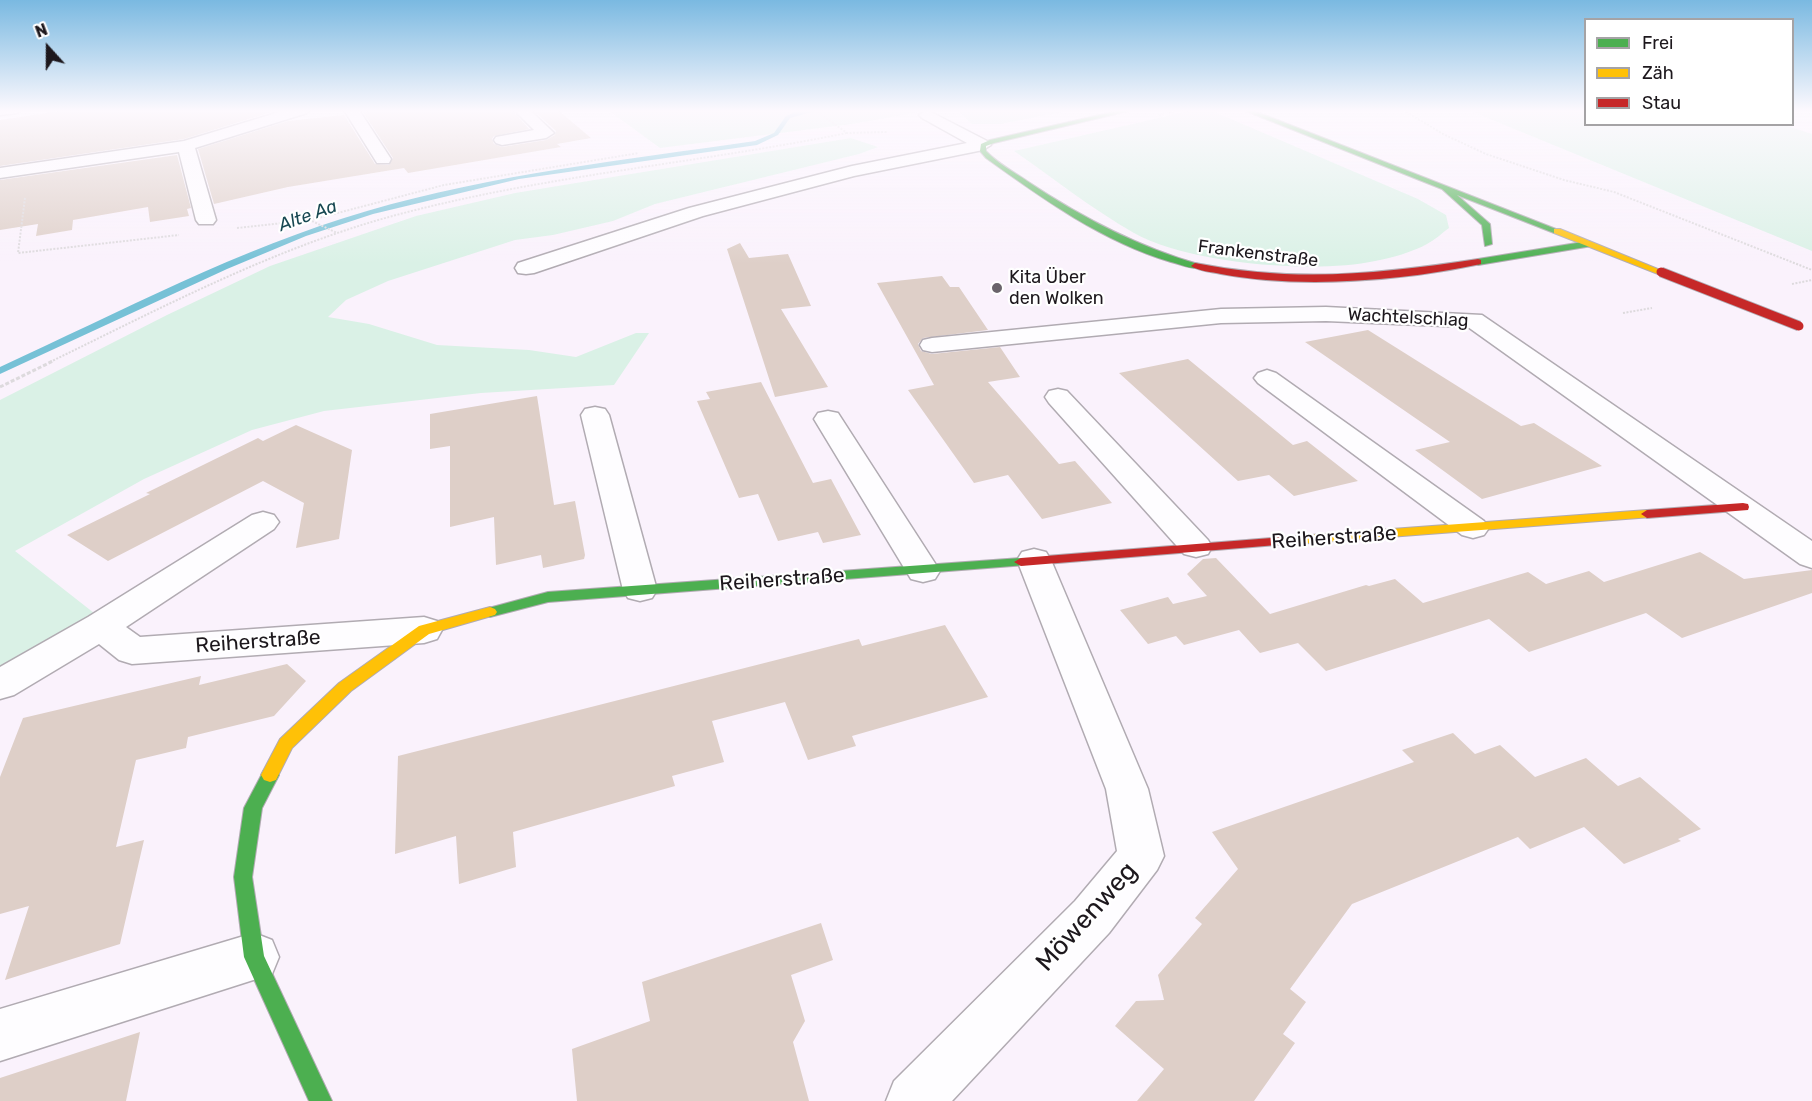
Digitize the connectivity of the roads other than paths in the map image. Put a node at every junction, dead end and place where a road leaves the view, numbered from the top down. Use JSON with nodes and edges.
{"nodes":[{"id":1,"x":102,"y":161,"type":"edge"},
{"id":2,"x":190,"y":161,"type":"edge"},
{"id":3,"x":900,"y":161,"type":"edge"},
{"id":4,"x":995,"y":161,"type":"edge"},
{"id":5,"x":1377,"y":161,"type":"edge"},
{"id":6,"x":6,"y":179,"type":"edge"},
{"id":7,"x":1445,"y":188,"type":"junction"},
{"id":8,"x":206,"y":220,"type":"dead end"},
{"id":9,"x":1557,"y":232,"type":"junction"},
{"id":10,"x":1534,"y":236,"type":"dead end"},
{"id":11,"x":1589,"y":244,"type":"junction"},
{"id":12,"x":526,"y":268,"type":"dead end"},
{"id":13,"x":1429,"y":269,"type":"junction"},
{"id":14,"x":1805,"y":328,"type":"edge"},
{"id":15,"x":932,"y":345,"type":"dead end"},
{"id":16,"x":1267,"y":378,"type":"dead end"},
{"id":17,"x":1058,"y":397,"type":"dead end"},
{"id":18,"x":595,"y":414,"type":"dead end"},
{"id":19,"x":828,"y":419,"type":"dead end"},
{"id":20,"x":1743,"y":507,"type":"junction"},
{"id":21,"x":263,"y":522,"type":"dead end"},
{"id":22,"x":1473,"y":528,"type":"junction"},
{"id":23,"x":1196,"y":547,"type":"junction"},
{"id":24,"x":1812,"y":556,"type":"edge"},
{"id":25,"x":1035,"y":560,"type":"junction"},
{"id":26,"x":923,"y":570,"type":"junction"},
{"id":27,"x":640,"y":590,"type":"junction"},
{"id":28,"x":101,"y":626,"type":"junction"},
{"id":29,"x":424,"y":630,"type":"junction"},
{"id":30,"x":0,"y":685,"type":"edge"},
{"id":31,"x":254,"y":957,"type":"junction"},
{"id":32,"x":0,"y":1035,"type":"edge"},
{"id":33,"x":321,"y":1101,"type":"edge"},
{"id":34,"x":914,"y":1101,"type":"edge"}],
"edges":[{"from":1,"to":6,"type":"street"},
{"from":2,"to":8,"type":"street"},
{"from":3,"to":12,"type":"street"},
{"from":4,"to":13,"type":"main road","name":"Frankenstraße"},
{"from":5,"to":7,"type":"main road"},
{"from":7,"to":9,"type":"main road"},
{"from":7,"to":13,"type":"main road","name":"Frankenstraße"},
{"from":9,"to":10,"type":"main road"},
{"from":9,"to":11,"type":"main road"},
{"from":11,"to":13,"type":"main road","name":"Frankenstraße"},
{"from":11,"to":14,"type":"main road","bridge":true},
{"from":15,"to":20,"type":"street","name":"Wachtelschlag"},
{"from":16,"to":22,"type":"street"},
{"from":17,"to":23,"type":"street"},
{"from":18,"to":27,"type":"street"},
{"from":19,"to":26,"type":"street"},
{"from":20,"to":22,"type":"main road","name":"Reiherstraße"},
{"from":20,"to":24,"type":"street","name":"Wachtelschlag"},
{"from":21,"to":28,"type":"street"},
{"from":22,"to":23,"type":"main road","name":"Reiherstraße"},
{"from":23,"to":25,"type":"main road","name":"Reiherstraße"},
{"from":25,"to":26,"type":"main road","name":"Reiherstraße"},
{"from":25,"to":34,"type":"street","name":"Möwenweg"},
{"from":26,"to":27,"type":"main road","name":"Reiherstraße"},
{"from":27,"to":29,"type":"main road","name":"Reiherstraße"},
{"from":28,"to":29,"type":"street","name":"Reiherstraße"},
{"from":28,"to":30,"type":"street"},
{"from":29,"to":31,"type":"main road","name":"Reiherstraße"},
{"from":31,"to":32,"type":"street"},
{"from":31,"to":33,"type":"main road","name":"Reiherstraße"}]}
